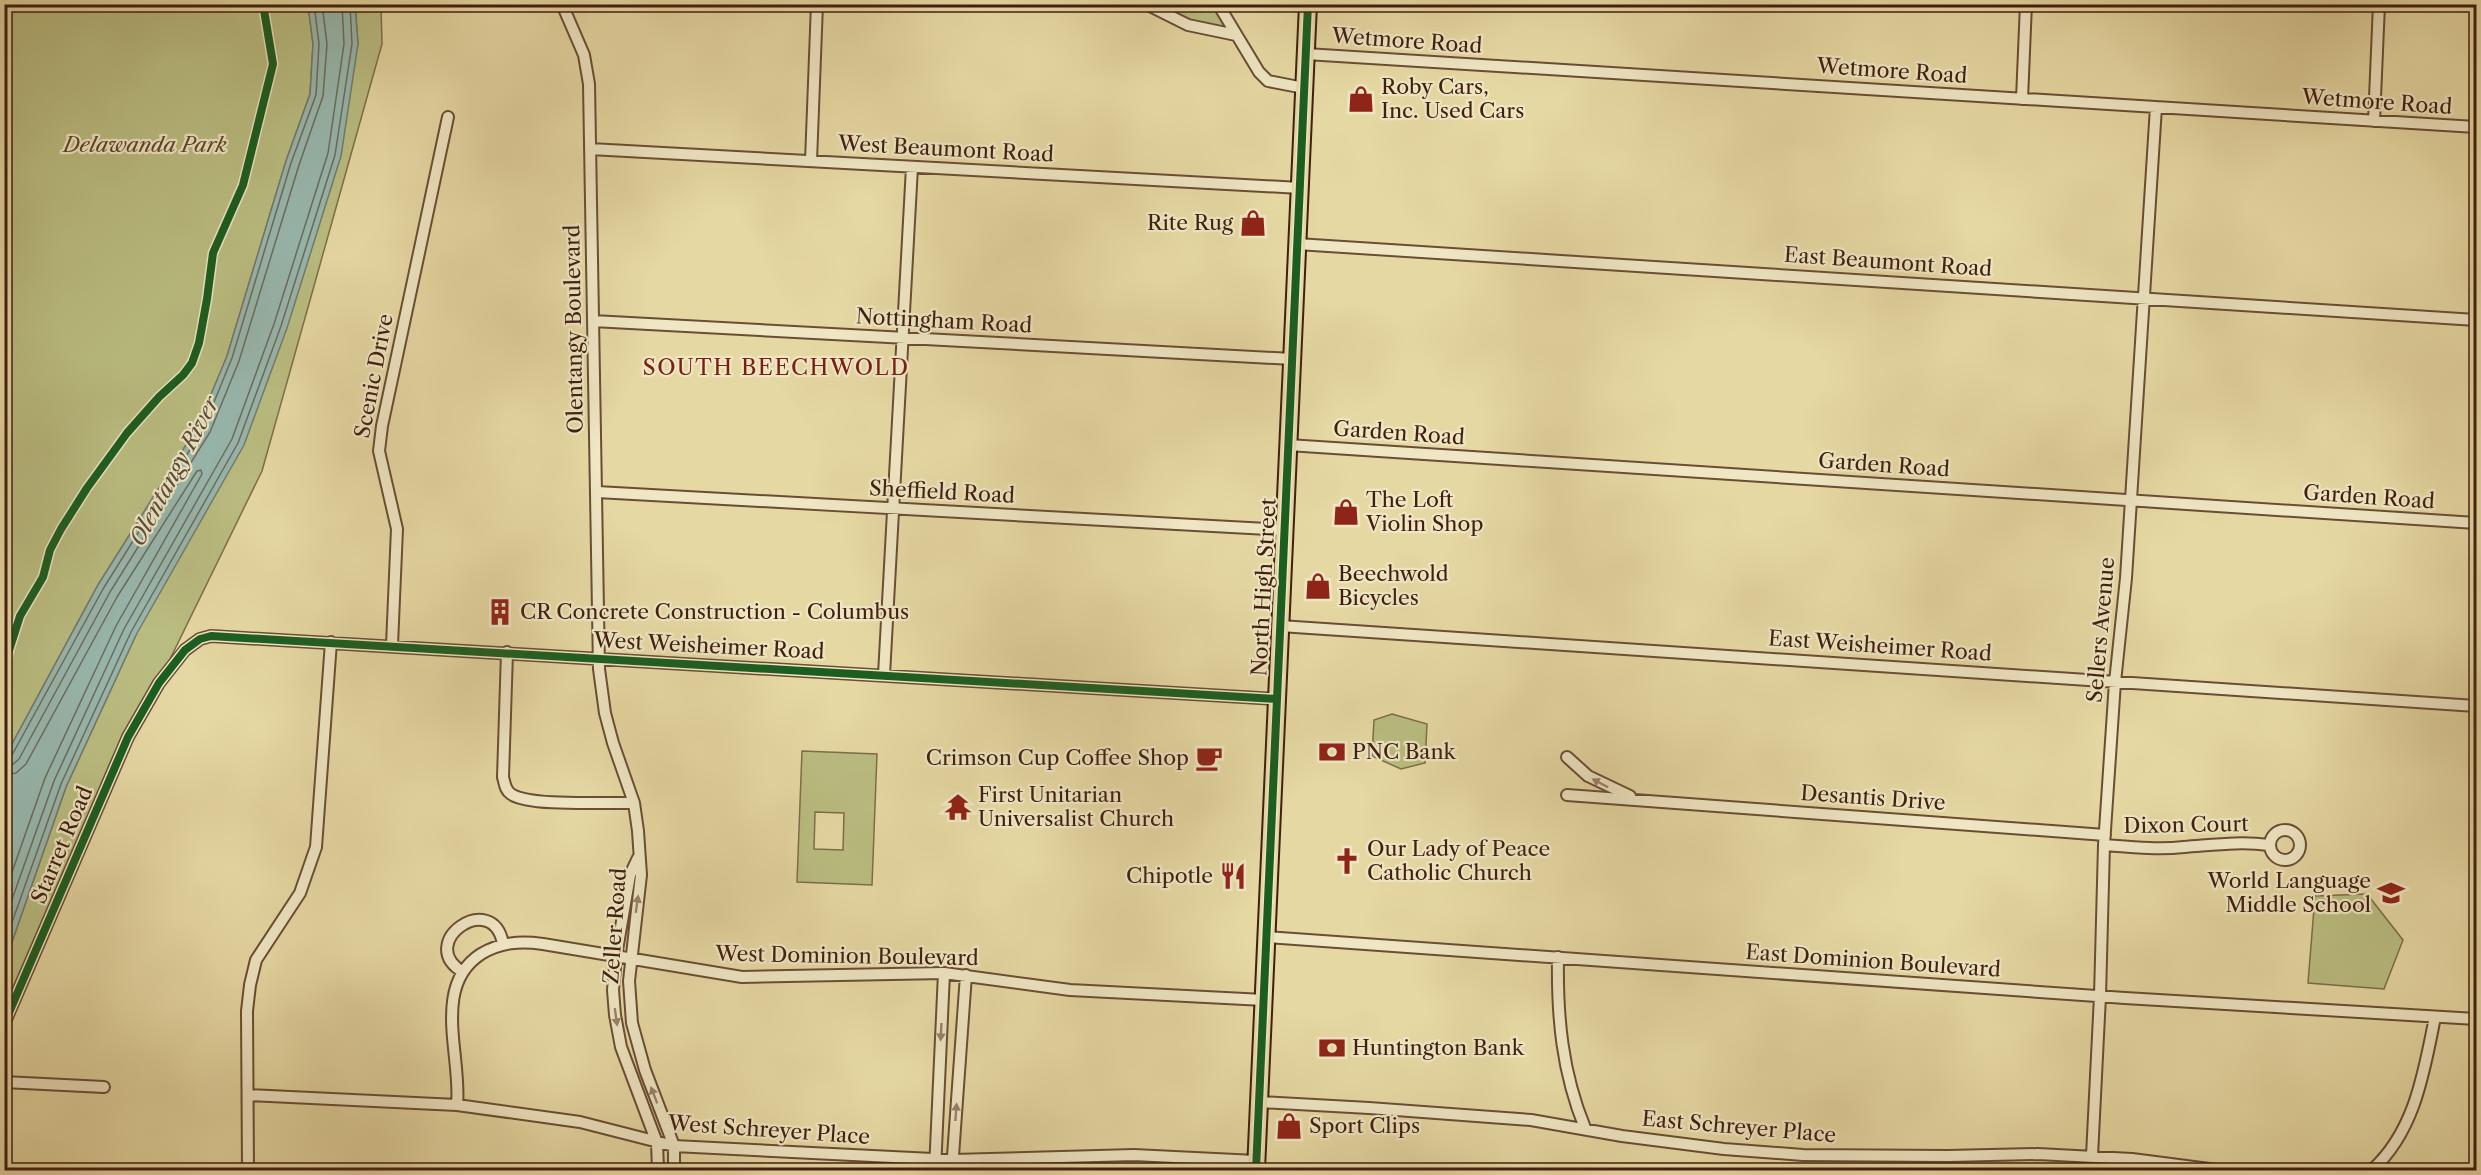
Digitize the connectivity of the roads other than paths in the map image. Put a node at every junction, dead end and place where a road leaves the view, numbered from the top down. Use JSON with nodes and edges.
{"nodes":[{"id":1,"x":562,"y":4,"type":"edge"},
{"id":2,"x":817,"y":4,"type":"edge"},
{"id":3,"x":1146,"y":4,"type":"edge"},
{"id":4,"x":1218,"y":4,"type":"edge"},
{"id":5,"x":1308,"y":4,"type":"edge"},
{"id":6,"x":2026,"y":4,"type":"edge"},
{"id":7,"x":2379,"y":4,"type":"edge"},
{"id":8,"x":1236,"y":35,"type":"junction"},
{"id":9,"x":1306,"y":54,"type":"junction"},
{"id":10,"x":1304,"y":88,"type":"junction"},
{"id":11,"x":2022,"y":99,"type":"junction"},
{"id":12,"x":2156,"y":107,"type":"junction"},
{"id":13,"x":448,"y":117,"type":"dead end"},
{"id":14,"x":2374,"y":121,"type":"junction"},
{"id":15,"x":2476,"y":128,"type":"edge"},
{"id":16,"x":590,"y":149,"type":"junction"},
{"id":17,"x":812,"y":161,"type":"junction"},
{"id":18,"x":912,"y":166,"type":"junction"},
{"id":19,"x":1300,"y":188,"type":"junction"},
{"id":20,"x":1297,"y":244,"type":"junction"},
{"id":21,"x":2144,"y":298,"type":"junction"},
{"id":22,"x":2476,"y":320,"type":"edge"},
{"id":23,"x":593,"y":321,"type":"junction"},
{"id":24,"x":903,"y":338,"type":"junction"},
{"id":25,"x":1292,"y":359,"type":"junction"},
{"id":26,"x":1288,"y":445,"type":"junction"},
{"id":27,"x":597,"y":492,"type":"junction"},
{"id":28,"x":2131,"y":500,"type":"junction"},
{"id":29,"x":893,"y":509,"type":"junction"},
{"id":30,"x":2476,"y":523,"type":"edge"},
{"id":31,"x":1285,"y":530,"type":"junction"},
{"id":32,"x":1280,"y":627,"type":"junction"},
{"id":33,"x":331,"y":642,"type":"junction"},
{"id":34,"x":392,"y":645,"type":"junction"},
{"id":35,"x":507,"y":652,"type":"junction"},
{"id":36,"x":599,"y":658,"type":"junction"},
{"id":37,"x":884,"y":675,"type":"junction"},
{"id":38,"x":2115,"y":682,"type":"junction"},
{"id":39,"x":159,"y":683,"type":"joint"},
{"id":40,"x":1277,"y":699,"type":"junction"},
{"id":41,"x":2476,"y":706,"type":"edge"},
{"id":42,"x":1567,"y":757,"type":"dead end"},
{"id":43,"x":1567,"y":795,"type":"dead end"},
{"id":44,"x":1639,"y":800,"type":"junction"},
{"id":45,"x":634,"y":803,"type":"junction"},
{"id":46,"x":2104,"y":840,"type":"junction"},
{"id":47,"x":2270,"y":845,"type":"dead end"},
{"id":48,"x":638,"y":857,"type":"junction"},
{"id":49,"x":1266,"y":937,"type":"junction"},
{"id":50,"x":503,"y":944,"type":"junction"},
{"id":51,"x":616,"y":956,"type":"junction"},
{"id":52,"x":1558,"y":957,"type":"junction"},
{"id":53,"x":630,"y":958,"type":"junction"},
{"id":54,"x":463,"y":972,"type":"junction"},
{"id":55,"x":944,"y":973,"type":"junction"},
{"id":56,"x":966,"y":975,"type":"junction"},
{"id":57,"x":2100,"y":996,"type":"junction"},
{"id":58,"x":1264,"y":1000,"type":"junction"},
{"id":59,"x":2435,"y":1017,"type":"junction"},
{"id":60,"x":2476,"y":1019,"type":"edge"},
{"id":61,"x":4,"y":1024,"type":"edge"},
{"id":62,"x":4,"y":1082,"type":"edge"},
{"id":63,"x":104,"y":1087,"type":"dead end"},
{"id":64,"x":248,"y":1095,"type":"junction"},
{"id":65,"x":1259,"y":1102,"type":"junction"},
{"id":66,"x":457,"y":1105,"type":"junction"},
{"id":67,"x":1585,"y":1128,"type":"junction"},
{"id":68,"x":657,"y":1143,"type":"junction"},
{"id":69,"x":674,"y":1146,"type":"junction"},
{"id":70,"x":2092,"y":1156,"type":"junction"},
{"id":71,"x":935,"y":1165,"type":"edge"},
{"id":72,"x":952,"y":1165,"type":"edge"},
{"id":73,"x":1256,"y":1166,"type":"edge"},
{"id":74,"x":248,"y":1170,"type":"edge"},
{"id":75,"x":658,"y":1170,"type":"edge"},
{"id":76,"x":674,"y":1170,"type":"edge"},
{"id":77,"x":2217,"y":1170,"type":"edge"},
{"id":78,"x":2372,"y":1170,"type":"edge"}],
"edges":[{"from":1,"to":16,"type":"street","name":"Olentangy Boulevard"},
{"from":2,"to":17,"type":"street"},
{"from":3,"to":8,"type":"street"},
{"from":4,"to":8,"type":"street"},
{"from":5,"to":9,"type":"main road","name":"North High Street"},
{"from":6,"to":11,"type":"street"},
{"from":7,"to":14,"type":"street"},
{"from":8,"to":10,"type":"street"},
{"from":9,"to":10,"type":"main road","name":"North High Street"},
{"from":9,"to":11,"type":"street","name":"Wetmore Road"},
{"from":10,"to":19,"type":"main road","name":"North High Street"},
{"from":11,"to":12,"type":"street","name":"Wetmore Road"},
{"from":12,"to":14,"type":"street","name":"Wetmore Road"},
{"from":12,"to":21,"type":"street","name":"Sellers Avenue"},
{"from":13,"to":34,"type":"street","name":"Scenic Drive"},
{"from":14,"to":15,"type":"street","name":"Wetmore Road"},
{"from":16,"to":17,"type":"street","name":"West Beaumont Road"},
{"from":16,"to":23,"type":"street","name":"Olentangy Boulevard"},
{"from":17,"to":18,"type":"street","name":"West Beaumont Road"},
{"from":18,"to":19,"type":"street","name":"West Beaumont Road"},
{"from":18,"to":24,"type":"street"},
{"from":19,"to":20,"type":"main road","name":"North High Street"},
{"from":20,"to":21,"type":"street","name":"East Beaumont Road"},
{"from":20,"to":25,"type":"main road","name":"North High Street"},
{"from":21,"to":22,"type":"street","name":"East Beaumont Road"},
{"from":21,"to":28,"type":"street","name":"Sellers Avenue"},
{"from":23,"to":24,"type":"street","name":"Nottingham Road"},
{"from":23,"to":27,"type":"street","name":"Olentangy Boulevard"},
{"from":24,"to":25,"type":"street","name":"Nottingham Road"},
{"from":24,"to":29,"type":"street"},
{"from":25,"to":26,"type":"main road","name":"North High Street"},
{"from":26,"to":28,"type":"street","name":"Garden Road"},
{"from":26,"to":31,"type":"main road","name":"North High Street"},
{"from":27,"to":29,"type":"street","name":"Sheffield Road"},
{"from":27,"to":36,"type":"street","name":"Olentangy Boulevard"},
{"from":28,"to":30,"type":"street","name":"Garden Road"},
{"from":28,"to":38,"type":"street","name":"Sellers Avenue"},
{"from":29,"to":31,"type":"street","name":"Sheffield Road"},
{"from":29,"to":37,"type":"street"},
{"from":31,"to":32,"type":"main road","name":"North High Street"},
{"from":32,"to":38,"type":"street","name":"East Weisheimer Road"},
{"from":32,"to":40,"type":"main road","name":"North High Street"},
{"from":33,"to":34,"type":"street","name":"West Weisheimer Road"},
{"from":33,"to":39,"type":"street","name":"West Weisheimer Road"},
{"from":33,"to":64,"type":"street"},
{"from":34,"to":35,"type":"street","name":"West Weisheimer Road"},
{"from":35,"to":36,"type":"street","name":"West Weisheimer Road"},
{"from":35,"to":45,"type":"street"},
{"from":36,"to":37,"type":"street","name":"West Weisheimer Road"},
{"from":36,"to":45,"type":"street","name":"Zeller Road"},
{"from":37,"to":40,"type":"street","name":"West Weisheimer Road"},
{"from":38,"to":41,"type":"street","name":"East Weisheimer Road"},
{"from":38,"to":46,"type":"street","name":"Sellers Avenue"},
{"from":39,"to":61,"type":"street","name":"Starret Road"},
{"from":40,"to":49,"type":"main road","name":"North High Street"},
{"from":44,"to":42,"type":"street","name":"Desantis Drive","one_way":true},
{"from":43,"to":44,"type":"street","name":"Desantis Drive"},
{"from":44,"to":46,"type":"street","name":"Desantis Drive"},
{"from":45,"to":48,"type":"street","name":"Zeller Road"},
{"from":46,"to":47,"type":"street","name":"Dixon Court"},
{"from":46,"to":57,"type":"street","name":"Sellers Avenue"},
{"from":48,"to":51,"type":"street","name":"Zeller Road"},
{"from":53,"to":48,"type":"street","name":"Zeller Road","one_way":true},
{"from":49,"to":52,"type":"street","name":"East Dominion Boulevard"},
{"from":49,"to":58,"type":"main road","name":"North High Street"},
{"from":50,"to":51,"type":"street","name":"West Dominion Boulevard"},
{"from":50,"to":54,"type":"street","name":"West Dominion Boulevard"},
{"from":50,"to":54,"type":"street"},
{"from":51,"to":53,"type":"street","name":"West Dominion Boulevard"},
{"from":51,"to":68,"type":"street","name":"Zeller Road","one_way":true},
{"from":52,"to":57,"type":"street","name":"East Dominion Boulevard"},
{"from":52,"to":67,"type":"street"},
{"from":53,"to":55,"type":"street","name":"West Dominion Boulevard"},
{"from":69,"to":53,"type":"street","name":"Zeller Road","one_way":true},
{"from":54,"to":66,"type":"street"},
{"from":55,"to":56,"type":"street","name":"West Dominion Boulevard"},
{"from":55,"to":71,"type":"street","one_way":true},
{"from":56,"to":58,"type":"street","name":"West Dominion Boulevard"},
{"from":72,"to":56,"type":"street","one_way":true},
{"from":57,"to":59,"type":"street","name":"East Dominion Boulevard"},
{"from":57,"to":70,"type":"street","name":"Sellers Avenue"},
{"from":58,"to":65,"type":"main road","name":"North High Street"},
{"from":59,"to":60,"type":"street","name":"East Dominion Boulevard"},
{"from":59,"to":78,"type":"street"},
{"from":62,"to":63,"type":"street"},
{"from":64,"to":66,"type":"street","name":"West Schreyer Place"},
{"from":64,"to":74,"type":"street"},
{"from":65,"to":67,"type":"street","name":"East Schreyer Place"},
{"from":65,"to":73,"type":"main road","name":"North High Street"},
{"from":66,"to":68,"type":"street","name":"West Schreyer Place"},
{"from":67,"to":70,"type":"street","name":"East Schreyer Place"},
{"from":68,"to":69,"type":"street","name":"West Schreyer Place"},
{"from":68,"to":75,"type":"street","name":"Zeller Road"},
{"from":69,"to":71,"type":"street","name":"West Schreyer Place"},
{"from":69,"to":76,"type":"street","name":"Zeller Road"},
{"from":70,"to":77,"type":"street","name":"East Schreyer Place"},
{"from":71,"to":72,"type":"street","name":"West Schreyer Place"},
{"from":72,"to":73,"type":"street","name":"West Schreyer Place"}]}
